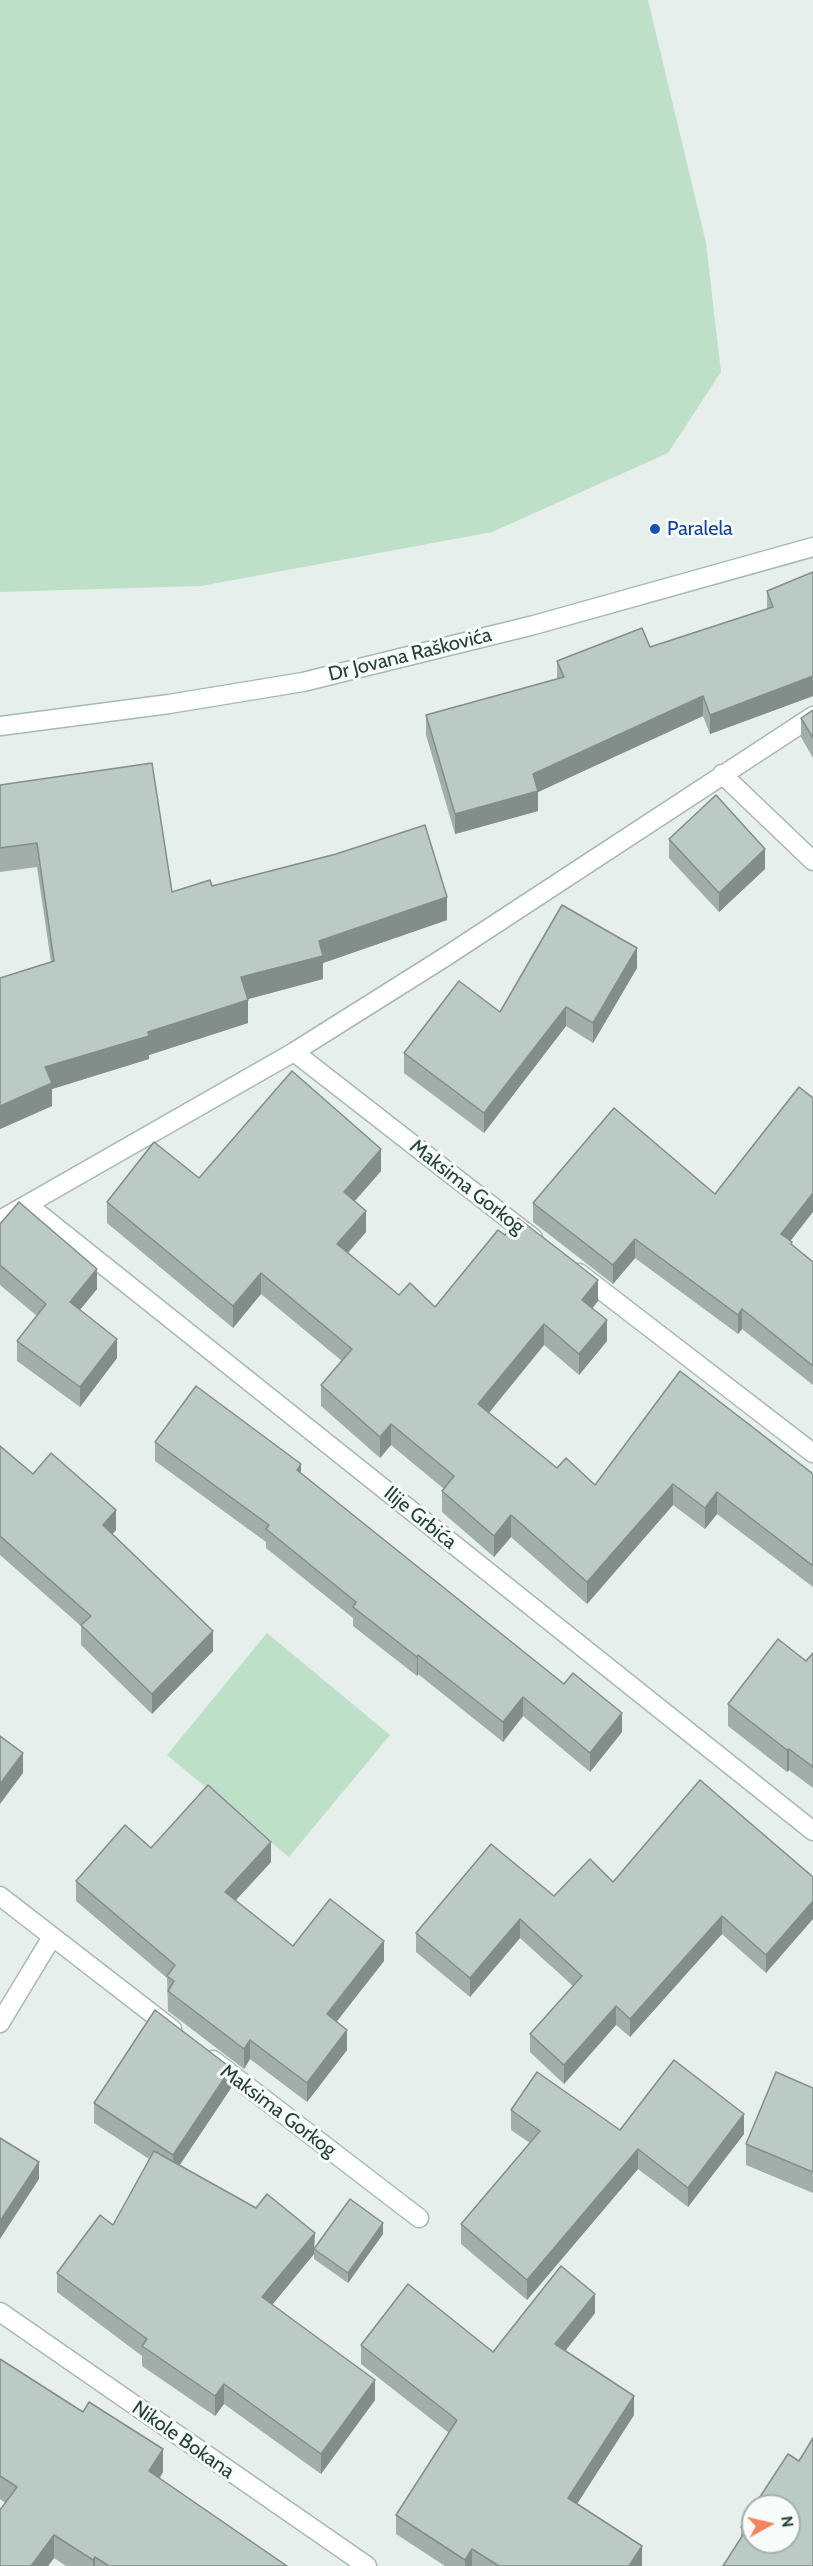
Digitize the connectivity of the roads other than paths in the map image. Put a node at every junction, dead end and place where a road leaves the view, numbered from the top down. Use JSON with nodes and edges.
{"nodes":[{"id":1,"x":813,"y":548,"type":"edge"},
{"id":2,"x":813,"y":716,"type":"edge"},
{"id":3,"x":0,"y":726,"type":"edge"},
{"id":4,"x":722,"y":774,"type":"junction"},
{"id":5,"x":813,"y":861,"type":"edge"},
{"id":6,"x":294,"y":1052,"type":"junction"},
{"id":7,"x":28,"y":1205,"type":"junction"},
{"id":8,"x":0,"y":1220,"type":"edge"},
{"id":9,"x":549,"y":1250,"type":"edge"},
{"id":10,"x":568,"y":1264,"type":"edge"},
{"id":11,"x":813,"y":1453,"type":"edge"},
{"id":12,"x":813,"y":1831,"type":"edge"},
{"id":13,"x":0,"y":1896,"type":"edge"},
{"id":14,"x":52,"y":1937,"type":"junction"},
{"id":15,"x":0,"y":2023,"type":"edge"},
{"id":16,"x":184,"y":2038,"type":"edge"},
{"id":17,"x":202,"y":2052,"type":"edge"},
{"id":18,"x":419,"y":2218,"type":"dead end"},
{"id":19,"x":0,"y":2312,"type":"edge"},
{"id":20,"x":367,"y":2566,"type":"edge"}],
"edges":[{"from":1,"to":3,"type":"street","name":"Dr Jovana Raškovića"},
{"from":2,"to":4,"type":"street"},
{"from":4,"to":5,"type":"street"},
{"from":4,"to":6,"type":"street"},
{"from":6,"to":7,"type":"street"},
{"from":6,"to":9,"type":"street","name":"Maksima Gorkog"},
{"from":7,"to":8,"type":"street"},
{"from":7,"to":12,"type":"street","name":"Ilije Grbića"},
{"from":10,"to":11,"type":"street"},
{"from":13,"to":14,"type":"street"},
{"from":14,"to":15,"type":"street"},
{"from":14,"to":16,"type":"street"},
{"from":17,"to":18,"type":"street","name":"Maksima Gorkog"},
{"from":19,"to":20,"type":"street","name":"Nikole Bokana"}]}
